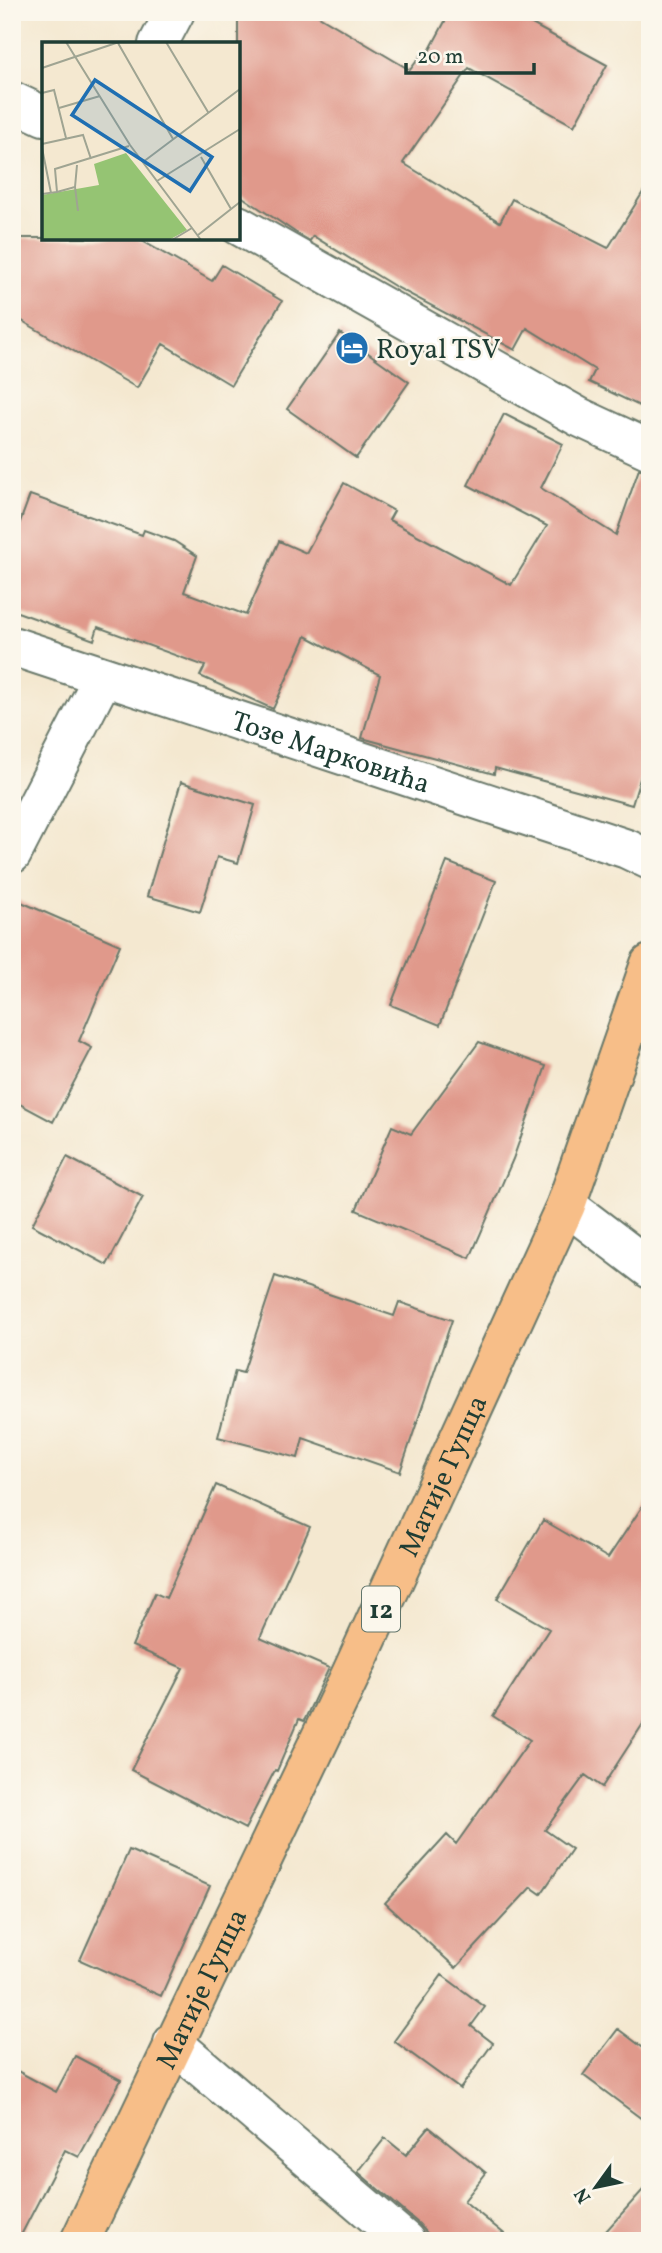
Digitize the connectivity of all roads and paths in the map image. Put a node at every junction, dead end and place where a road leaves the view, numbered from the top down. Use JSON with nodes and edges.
{"nodes":[{"id":1,"x":176,"y":12,"type":"edge"},
{"id":2,"x":159,"y":42,"type":"edge"},
{"id":3,"x":12,"y":101,"type":"edge"},
{"id":4,"x":42,"y":115,"type":"edge"},
{"id":5,"x":240,"y":226,"type":"edge"},
{"id":6,"x":650,"y":450,"type":"edge"},
{"id":7,"x":12,"y":646,"type":"edge"},
{"id":8,"x":103,"y":677,"type":"junction"},
{"id":9,"x":12,"y":854,"type":"edge"},
{"id":10,"x":650,"y":860,"type":"edge"},
{"id":11,"x":650,"y":964,"type":"edge"},
{"id":12,"x":566,"y":1205,"type":"junction"},
{"id":13,"x":650,"y":1269,"type":"edge"},
{"id":14,"x":173,"y":2043,"type":"junction"},
{"id":15,"x":80,"y":2241,"type":"edge"},
{"id":16,"x":405,"y":2241,"type":"edge"}],
"edges":[{"from":1,"to":2,"type":"street"},
{"from":3,"to":4,"type":"street"},
{"from":5,"to":6,"type":"street"},
{"from":7,"to":8,"type":"street","name":"Тозе Марковића"},
{"from":8,"to":9,"type":"street"},
{"from":8,"to":10,"type":"street","name":"Тозе Марковића"},
{"from":11,"to":12,"type":"main road","name":"Матије Гупца","number":"12"},
{"from":12,"to":13,"type":"street"},
{"from":12,"to":14,"type":"main road","name":"Матије Гупца","number":"12"},
{"from":14,"to":15,"type":"main road","name":"Матије Гупца","number":"12"},
{"from":14,"to":16,"type":"street"}]}
